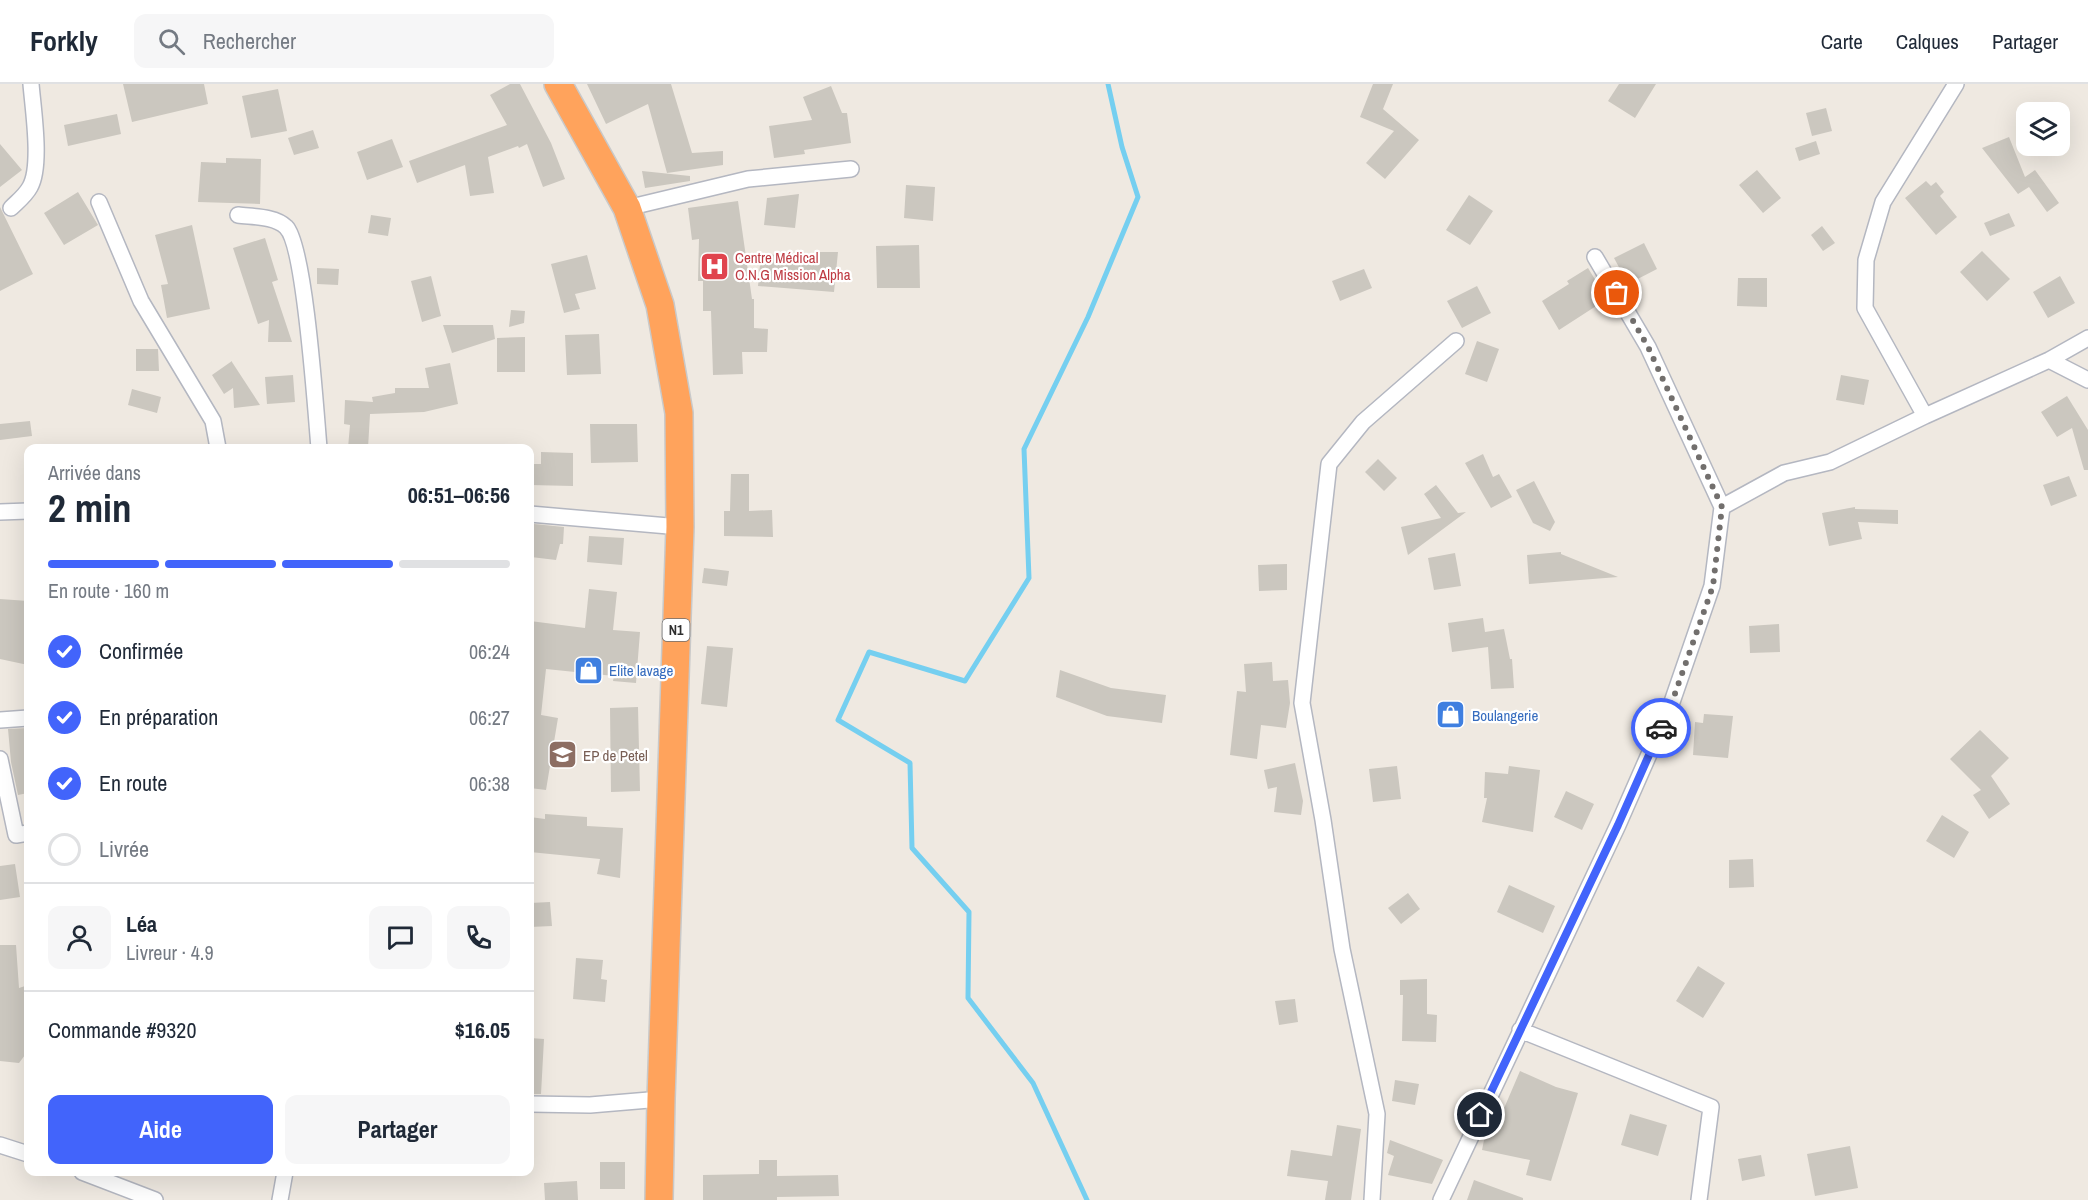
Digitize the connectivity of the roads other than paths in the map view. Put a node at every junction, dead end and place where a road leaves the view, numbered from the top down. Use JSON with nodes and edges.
{"nodes":[{"id":1,"x":31,"y":84,"type":"edge"},
{"id":2,"x":558,"y":84,"type":"edge"},
{"id":3,"x":1956,"y":84,"type":"edge"},
{"id":4,"x":850,"y":169,"type":"dead end"},
{"id":5,"x":99,"y":202,"type":"dead end"},
{"id":6,"x":11,"y":208,"type":"dead end"},
{"id":7,"x":627,"y":208,"type":"junction"},
{"id":8,"x":238,"y":215,"type":"dead end"},
{"id":9,"x":1595,"y":257,"type":"dead end"},
{"id":10,"x":2088,"y":338,"type":"edge"},
{"id":11,"x":1456,"y":341,"type":"dead end"},
{"id":12,"x":2049,"y":360,"type":"junction"},
{"id":13,"x":2088,"y":380,"type":"edge"},
{"id":14,"x":1925,"y":416,"type":"junction"},
{"id":15,"x":218,"y":444,"type":"edge"},
{"id":16,"x":319,"y":444,"type":"edge"},
{"id":17,"x":1722,"y":507,"type":"junction"},
{"id":18,"x":24,"y":511,"type":"edge"},
{"id":19,"x":0,"y":512,"type":"edge"},
{"id":20,"x":534,"y":514,"type":"edge"},
{"id":21,"x":680,"y":527,"type":"junction"},
{"id":22,"x":24,"y":718,"type":"edge"},
{"id":23,"x":0,"y":720,"type":"edge"},
{"id":24,"x":0,"y":759,"type":"edge"},
{"id":25,"x":24,"y":834,"type":"edge"},
{"id":26,"x":1520,"y":1030,"type":"junction"},
{"id":27,"x":661,"y":1099,"type":"junction"},
{"id":28,"x":534,"y":1104,"type":"edge"},
{"id":29,"x":0,"y":1145,"type":"edge"},
{"id":30,"x":24,"y":1153,"type":"edge"},
{"id":31,"x":92,"y":1176,"type":"edge"},
{"id":32,"x":284,"y":1176,"type":"edge"},
{"id":33,"x":155,"y":1200,"type":"edge"},
{"id":34,"x":280,"y":1200,"type":"edge"},
{"id":35,"x":659,"y":1200,"type":"edge"},
{"id":36,"x":1372,"y":1200,"type":"edge"},
{"id":37,"x":1441,"y":1200,"type":"edge"},
{"id":38,"x":1699,"y":1200,"type":"edge"}],
"edges":[{"from":1,"to":6,"type":"street"},
{"from":2,"to":7,"type":"highway","number":"N1"},
{"from":3,"to":14,"type":"street"},
{"from":4,"to":7,"type":"street"},
{"from":5,"to":15,"type":"street"},
{"from":7,"to":21,"type":"highway","number":"N1"},
{"from":8,"to":16,"type":"street"},
{"from":9,"to":17,"type":"street"},
{"from":10,"to":12,"type":"street"},
{"from":11,"to":36,"type":"street"},
{"from":12,"to":13,"type":"street"},
{"from":12,"to":14,"type":"street"},
{"from":14,"to":17,"type":"street"},
{"from":17,"to":26,"type":"street"},
{"from":18,"to":19,"type":"street"},
{"from":20,"to":21,"type":"street"},
{"from":21,"to":27,"type":"highway","number":"N1"},
{"from":22,"to":23,"type":"street"},
{"from":24,"to":25,"type":"street"},
{"from":26,"to":37,"type":"street"},
{"from":26,"to":38,"type":"street"},
{"from":27,"to":28,"type":"street"},
{"from":27,"to":35,"type":"highway","number":"N1"},
{"from":29,"to":30,"type":"street"},
{"from":31,"to":33,"type":"street"},
{"from":32,"to":34,"type":"street"}]}
